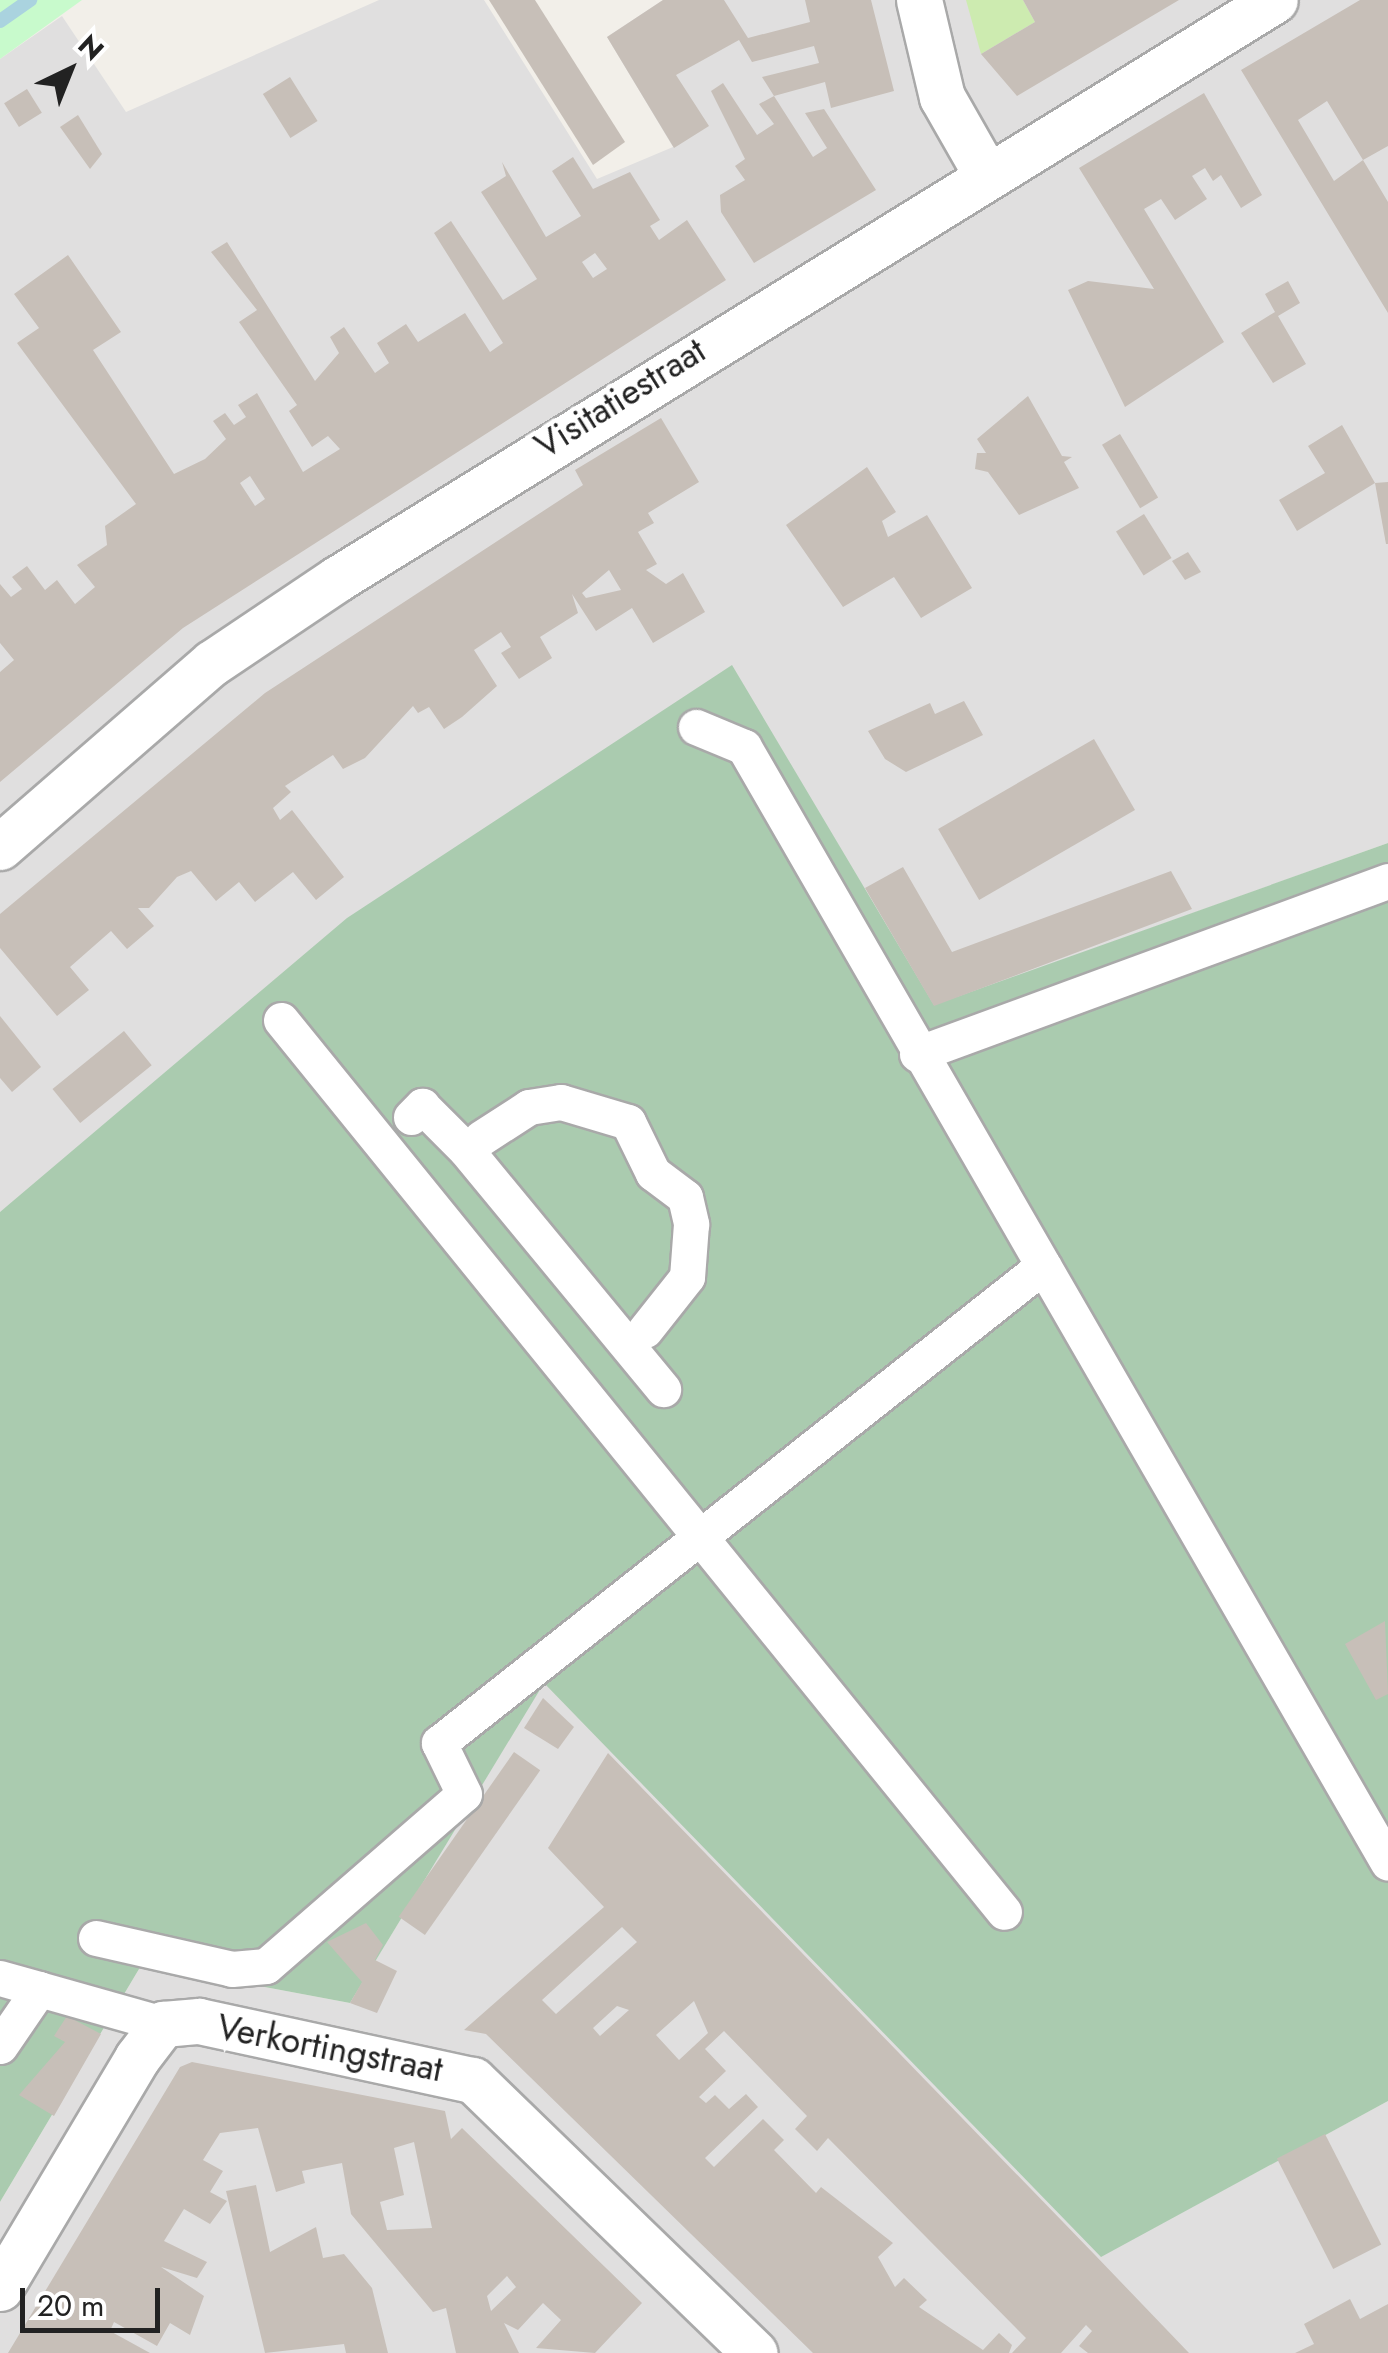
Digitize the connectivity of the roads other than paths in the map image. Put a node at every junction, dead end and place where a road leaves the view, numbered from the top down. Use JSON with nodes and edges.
{"nodes":[{"id":1,"x":919,"y":0,"type":"edge"},
{"id":2,"x":1276,"y":0,"type":"edge"},
{"id":3,"x":986,"y":176,"type":"junction"},
{"id":4,"x":696,"y":727,"type":"dead end"},
{"id":5,"x":0,"y":847,"type":"edge"},
{"id":6,"x":1388,"y":882,"type":"edge"},
{"id":7,"x":281,"y":1020,"type":"dead end"},
{"id":8,"x":917,"y":1054,"type":"junction"},
{"id":9,"x":393,"y":1133,"type":"junction"},
{"id":10,"x":473,"y":1145,"type":"junction"},
{"id":11,"x":512,"y":1257,"type":"junction"},
{"id":12,"x":1043,"y":1266,"type":"junction"},
{"id":13,"x":634,"y":1340,"type":"junction"},
{"id":14,"x":663,"y":1389,"type":"dead end"},
{"id":15,"x":701,"y":1533,"type":"junction"},
{"id":16,"x":1388,"y":1863,"type":"edge"},
{"id":17,"x":1004,"y":1912,"type":"dead end"},
{"id":18,"x":96,"y":1938,"type":"dead end"},
{"id":19,"x":0,"y":1978,"type":"edge"},
{"id":20,"x":39,"y":1988,"type":"junction"},
{"id":21,"x":163,"y":2024,"type":"junction"},
{"id":22,"x":0,"y":2046,"type":"edge"},
{"id":23,"x":0,"y":2288,"type":"edge"},
{"id":24,"x":755,"y":2353,"type":"edge"}],
"edges":[{"from":1,"to":3,"type":"street"},
{"from":2,"to":3,"type":"street","name":"Visitatiestraat"},
{"from":3,"to":5,"type":"street","name":"Visitatiestraat"},
{"from":4,"to":8,"type":"street"},
{"from":6,"to":8,"type":"street"},
{"from":7,"to":9,"type":"street"},
{"from":8,"to":12,"type":"street"},
{"from":9,"to":10,"type":"street"},
{"from":9,"to":11,"type":"street"},
{"from":10,"to":11,"type":"street"},
{"from":10,"to":13,"type":"street"},
{"from":11,"to":13,"type":"street"},
{"from":11,"to":15,"type":"street"},
{"from":12,"to":15,"type":"street"},
{"from":12,"to":16,"type":"street"},
{"from":13,"to":14,"type":"street"},
{"from":15,"to":17,"type":"street"},
{"from":15,"to":18,"type":"street"},
{"from":19,"to":20,"type":"street"},
{"from":20,"to":21,"type":"street"},
{"from":20,"to":22,"type":"street"},
{"from":21,"to":23,"type":"street"},
{"from":21,"to":24,"type":"street","name":"Verkortingstraat"}]}
